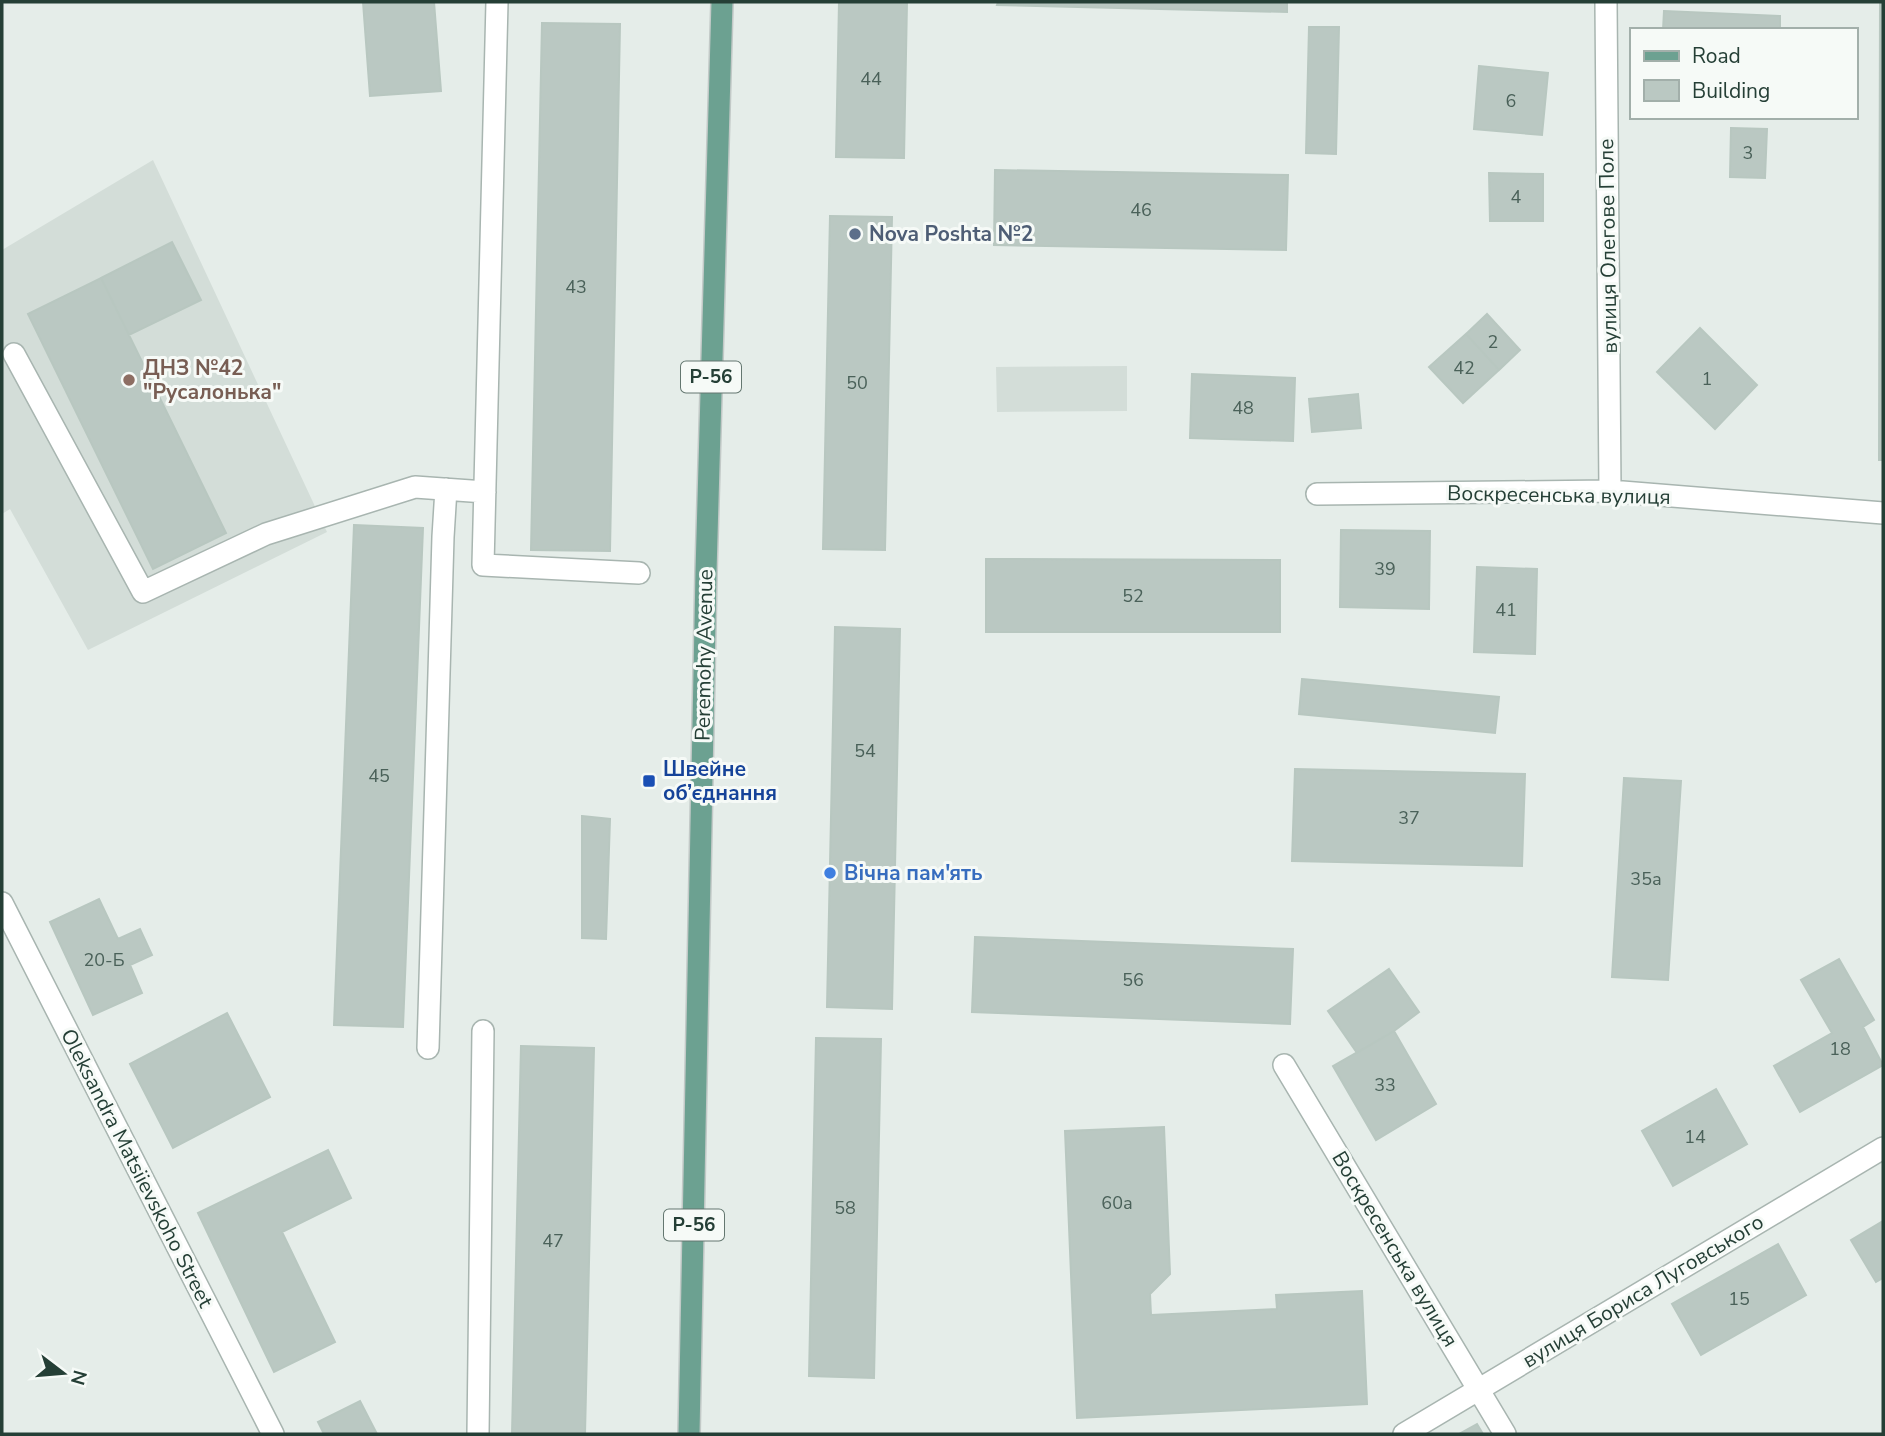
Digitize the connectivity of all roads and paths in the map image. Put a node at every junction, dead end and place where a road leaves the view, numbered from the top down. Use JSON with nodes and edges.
{"nodes":[{"id":1,"x":497,"y":2,"type":"edge"},
{"id":2,"x":710,"y":2,"type":"edge"},
{"id":3,"x":722,"y":2,"type":"edge"},
{"id":4,"x":1606,"y":2,"type":"edge"},
{"id":5,"x":14,"y":354,"type":"dead end"},
{"id":6,"x":446,"y":489,"type":"junction"},
{"id":7,"x":1610,"y":491,"type":"junction"},
{"id":8,"x":485,"y":492,"type":"junction"},
{"id":9,"x":1317,"y":494,"type":"dead end"},
{"id":10,"x":1883,"y":513,"type":"edge"},
{"id":11,"x":639,"y":573,"type":"dead end"},
{"id":12,"x":2,"y":903,"type":"edge"},
{"id":13,"x":483,"y":1031,"type":"dead end"},
{"id":14,"x":428,"y":1048,"type":"dead end"},
{"id":15,"x":1284,"y":1065,"type":"dead end"},
{"id":16,"x":1883,"y":1148,"type":"edge"},
{"id":17,"x":1479,"y":1389,"type":"junction"},
{"id":18,"x":272,"y":1434,"type":"edge"},
{"id":19,"x":478,"y":1434,"type":"edge"},
{"id":20,"x":689,"y":1434,"type":"edge"},
{"id":21,"x":1404,"y":1434,"type":"edge"},
{"id":22,"x":1505,"y":1434,"type":"edge"}],
"edges":[{"from":1,"to":8,"type":"street"},
{"from":2,"to":3,"type":"street"},
{"from":3,"to":20,"type":"main road","name":"Peremohy Avenue","number":"Р-56"},
{"from":4,"to":7,"type":"street","name":"вулиця Олегове Поле"},
{"from":5,"to":6,"type":"street"},
{"from":6,"to":8,"type":"street"},
{"from":6,"to":14,"type":"street"},
{"from":7,"to":9,"type":"street","name":"Воскресенська вулиця"},
{"from":7,"to":10,"type":"street","name":"Воскресенська вулиця"},
{"from":8,"to":11,"type":"street"},
{"from":12,"to":18,"type":"street","name":"Oleksandra Matsiievskoho Street"},
{"from":13,"to":19,"type":"street"},
{"from":15,"to":17,"type":"street","name":"Воскресенська вулиця"},
{"from":16,"to":17,"type":"street","name":"вулиця Бориса Луговського"},
{"from":17,"to":21,"type":"street","name":"вулиця Бориса Луговського"},
{"from":17,"to":22,"type":"street","name":"Воскресенська вулиця"}]}
